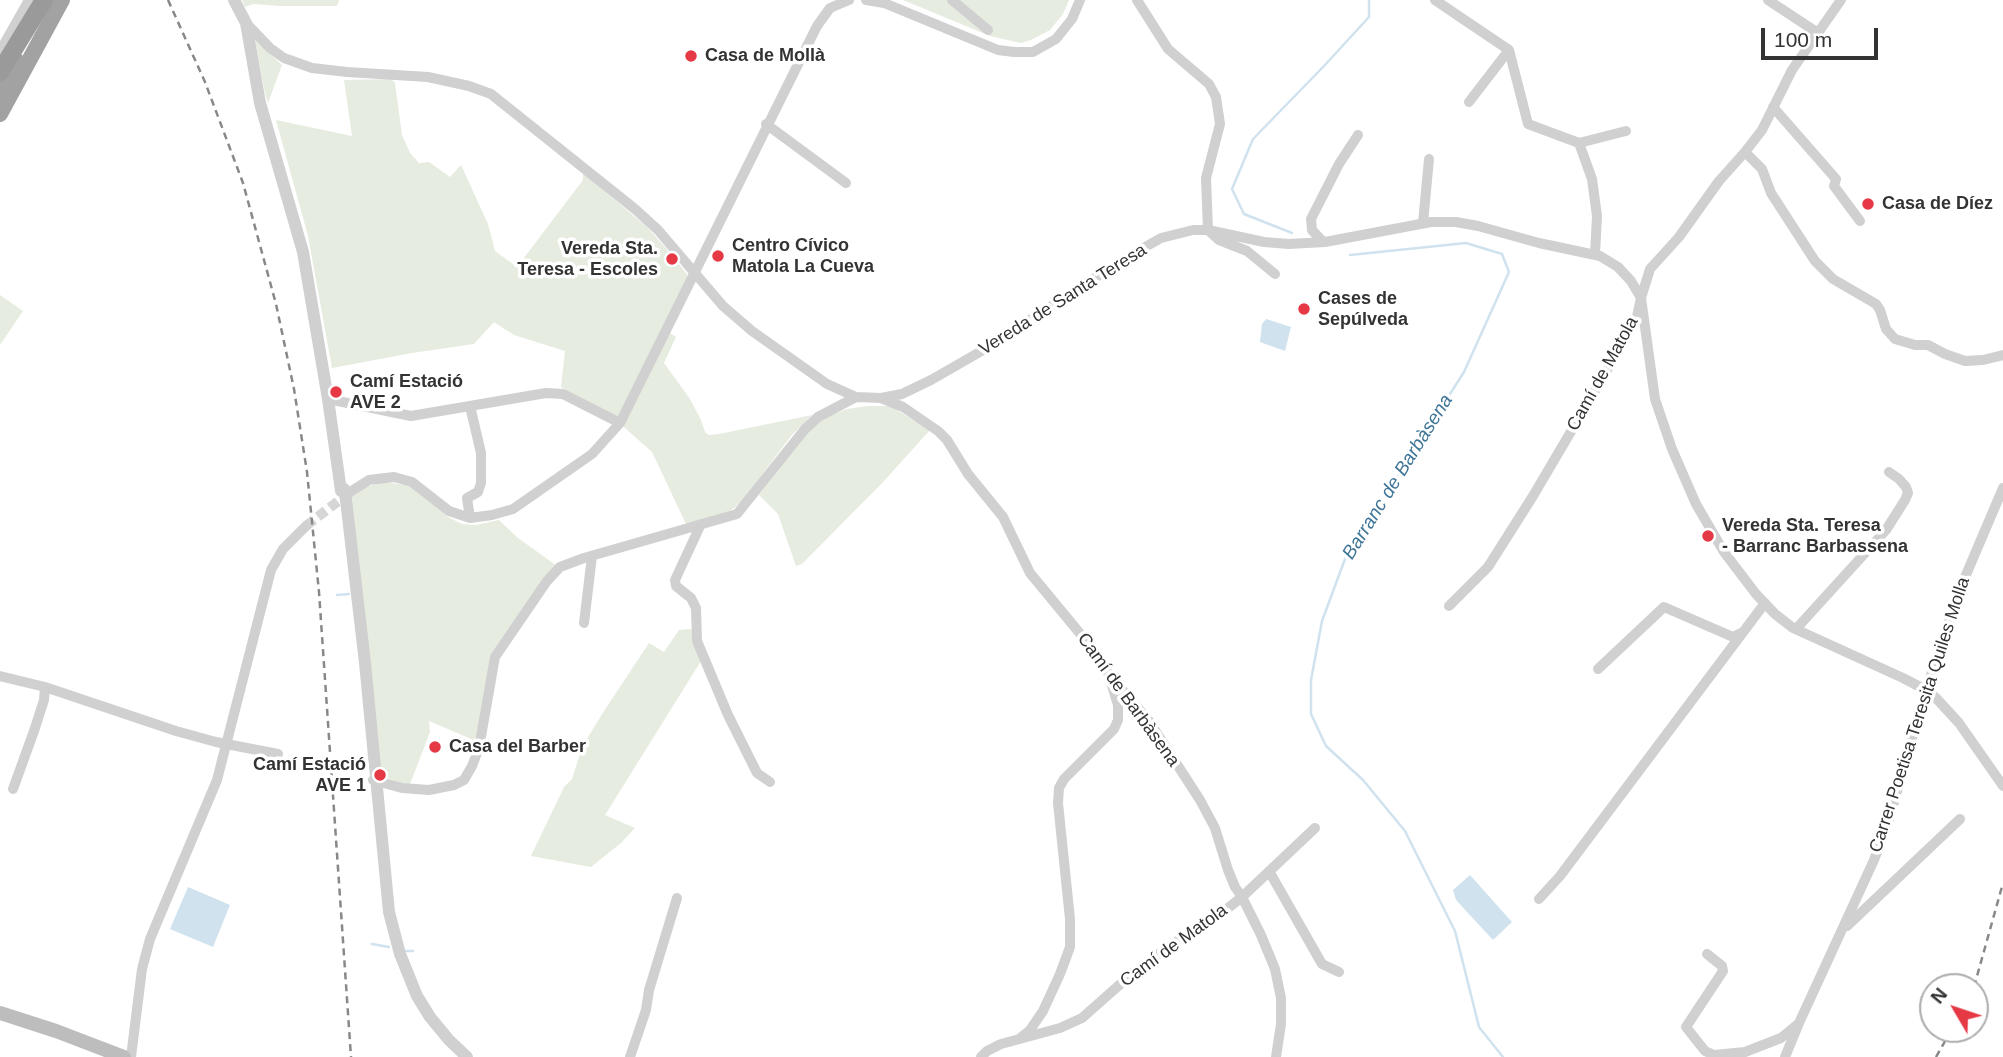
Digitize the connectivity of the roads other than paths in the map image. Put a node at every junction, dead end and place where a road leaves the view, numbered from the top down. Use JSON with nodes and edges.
{"nodes":[{"id":1,"x":29,"y":0,"type":"edge"},
{"id":2,"x":44,"y":0,"type":"edge"},
{"id":3,"x":49,"y":0,"type":"edge"},
{"id":4,"x":62,"y":0,"type":"edge"},
{"id":5,"x":237,"y":0,"type":"edge"},
{"id":6,"x":849,"y":0,"type":"edge"},
{"id":7,"x":866,"y":0,"type":"edge"},
{"id":8,"x":952,"y":0,"type":"edge"},
{"id":9,"x":1080,"y":0,"type":"edge"},
{"id":10,"x":1137,"y":0,"type":"edge"},
{"id":11,"x":1435,"y":0,"type":"edge"},
{"id":12,"x":1768,"y":0,"type":"edge"},
{"id":13,"x":1841,"y":0,"type":"edge"},
{"id":14,"x":249,"y":26,"type":"junction"},
{"id":15,"x":988,"y":30,"type":"dead end"},
{"id":16,"x":1818,"y":33,"type":"junction"},
{"id":17,"x":1509,"y":50,"type":"junction"},
{"id":18,"x":0,"y":51,"type":"edge"},
{"id":19,"x":0,"y":72,"type":"edge"},
{"id":20,"x":4,"y":94,"type":"edge"},
{"id":21,"x":1469,"y":102,"type":"dead end"},
{"id":22,"x":1773,"y":107,"type":"junction"},
{"id":23,"x":0,"y":115,"type":"edge"},
{"id":24,"x":766,"y":124,"type":"junction"},
{"id":25,"x":1626,"y":131,"type":"dead end"},
{"id":26,"x":1358,"y":135,"type":"dead end"},
{"id":27,"x":1579,"y":143,"type":"junction"},
{"id":28,"x":1745,"y":152,"type":"junction"},
{"id":29,"x":1429,"y":159,"type":"dead end"},
{"id":30,"x":846,"y":183,"type":"dead end"},
{"id":31,"x":1860,"y":221,"type":"dead end"},
{"id":32,"x":1423,"y":223,"type":"junction"},
{"id":33,"x":1208,"y":230,"type":"junction"},
{"id":34,"x":1323,"y":242,"type":"junction"},
{"id":35,"x":1595,"y":254,"type":"junction"},
{"id":36,"x":694,"y":272,"type":"junction"},
{"id":37,"x":1275,"y":274,"type":"dead end"},
{"id":38,"x":1640,"y":298,"type":"junction"},
{"id":39,"x":2003,"y":355,"type":"edge"},
{"id":40,"x":856,"y":397,"type":"junction"},
{"id":41,"x":881,"y":398,"type":"junction"},
{"id":42,"x":330,"y":399,"type":"junction"},
{"id":43,"x":470,"y":406,"type":"junction"},
{"id":44,"x":620,"y":423,"type":"junction"},
{"id":45,"x":1889,"y":472,"type":"dead end"},
{"id":46,"x":2003,"y":488,"type":"edge"},
{"id":47,"x":345,"y":495,"type":"junction"},
{"id":48,"x":471,"y":517,"type":"junction"},
{"id":49,"x":701,"y":524,"type":"junction"},
{"id":50,"x":306,"y":526,"type":"tunnel mouth"},
{"id":51,"x":592,"y":556,"type":"junction"},
{"id":52,"x":1765,"y":603,"type":"junction"},
{"id":53,"x":1449,"y":606,"type":"dead end"},
{"id":54,"x":584,"y":623,"type":"dead end"},
{"id":55,"x":1796,"y":629,"type":"junction"},
{"id":56,"x":1744,"y":631,"type":"junction"},
{"id":57,"x":1598,"y":669,"type":"dead end"},
{"id":58,"x":1108,"y":673,"type":"junction"},
{"id":59,"x":0,"y":676,"type":"edge"},
{"id":60,"x":45,"y":687,"type":"junction"},
{"id":61,"x":1926,"y":690,"type":"junction"},
{"id":62,"x":225,"y":743,"type":"junction"},
{"id":63,"x":278,"y":754,"type":"dead end"},
{"id":64,"x":375,"y":780,"type":"junction"},
{"id":65,"x":770,"y":782,"type":"dead end"},
{"id":66,"x":2003,"y":786,"type":"edge"},
{"id":67,"x":402,"y":788,"type":"junction"},
{"id":68,"x":13,"y":789,"type":"dead end"},
{"id":69,"x":379,"y":798,"type":"junction"},
{"id":70,"x":1960,"y":819,"type":"dead end"},
{"id":71,"x":1315,"y":828,"type":"dead end"},
{"id":72,"x":1269,"y":872,"type":"junction"},
{"id":73,"x":1242,"y":897,"type":"junction"},
{"id":74,"x":677,"y":898,"type":"dead end"},
{"id":75,"x":1539,"y":899,"type":"dead end"},
{"id":76,"x":1842,"y":931,"type":"junction"},
{"id":77,"x":1707,"y":954,"type":"dead end"},
{"id":78,"x":1339,"y":972,"type":"dead end"},
{"id":79,"x":0,"y":1013,"type":"edge"},
{"id":80,"x":1799,"y":1023,"type":"junction"},
{"id":81,"x":1016,"y":1041,"type":"junction"},
{"id":82,"x":124,"y":1057,"type":"edge"},
{"id":83,"x":131,"y":1057,"type":"edge"},
{"id":84,"x":457,"y":1057,"type":"edge"},
{"id":85,"x":467,"y":1057,"type":"edge"},
{"id":86,"x":630,"y":1057,"type":"edge"},
{"id":87,"x":981,"y":1057,"type":"edge"},
{"id":88,"x":1276,"y":1057,"type":"edge"},
{"id":89,"x":1786,"y":1057,"type":"edge"}],
"edges":[{"from":1,"to":18,"type":"street"},
{"from":2,"to":19,"type":"highway"},
{"from":3,"to":20,"type":"highway"},
{"from":4,"to":20,"type":"highway"},
{"from":5,"to":14,"type":"street"},
{"from":6,"to":24,"type":"street"},
{"from":7,"to":9,"type":"street"},
{"from":8,"to":15,"type":"street"},
{"from":10,"to":33,"type":"street"},
{"from":11,"to":17,"type":"street"},
{"from":12,"to":16,"type":"street"},
{"from":13,"to":16,"type":"street","name":"Camí de Matola"},
{"from":14,"to":36,"type":"street","name":"Vereda de Santa Teresa"},
{"from":14,"to":42,"type":"street"},
{"from":16,"to":22,"type":"street","name":"Camí de Matola"},
{"from":17,"to":21,"type":"street"},
{"from":17,"to":27,"type":"street"},
{"from":20,"to":23,"type":"highway"},
{"from":22,"to":28,"type":"street","name":"Camí de Matola"},
{"from":22,"to":31,"type":"street"},
{"from":24,"to":30,"type":"street"},
{"from":24,"to":36,"type":"street"},
{"from":25,"to":27,"type":"street"},
{"from":26,"to":34,"type":"street"},
{"from":27,"to":35,"type":"street"},
{"from":28,"to":38,"type":"street","name":"Camí de Matola"},
{"from":28,"to":39,"type":"street"},
{"from":29,"to":32,"type":"street"},
{"from":32,"to":34,"type":"street","name":"Vereda de Santa Teresa"},
{"from":32,"to":35,"type":"street","name":"Vereda de Santa Teresa"},
{"from":33,"to":34,"type":"street","name":"Vereda de Santa Teresa"},
{"from":33,"to":37,"type":"street"},
{"from":33,"to":41,"type":"street","name":"Vereda de Santa Teresa"},
{"from":35,"to":38,"type":"street","name":"Vereda de Santa Teresa"},
{"from":36,"to":40,"type":"street","name":"Vereda de Santa Teresa"},
{"from":36,"to":44,"type":"street"},
{"from":38,"to":52,"type":"street","name":"Vereda de Santa Teresa"},
{"from":38,"to":53,"type":"street","name":"Camí de Matola"},
{"from":40,"to":41,"type":"street","name":"Vereda de Santa Teresa"},
{"from":40,"to":49,"type":"street"},
{"from":41,"to":58,"type":"street","name":"Camí de Barbàsena"},
{"from":42,"to":43,"type":"street"},
{"from":42,"to":47,"type":"street"},
{"from":43,"to":44,"type":"street"},
{"from":43,"to":48,"type":"street"},
{"from":44,"to":48,"type":"street"},
{"from":45,"to":55,"type":"street"},
{"from":46,"to":61,"type":"street","name":"Carrer Poetisa Teresita Quiles Molla"},
{"from":47,"to":48,"type":"street"},
{"from":47,"to":64,"type":"street"},
{"from":49,"to":51,"type":"street"},
{"from":49,"to":65,"type":"street"},
{"from":50,"to":62,"type":"street"},
{"from":51,"to":54,"type":"street"},
{"from":51,"to":67,"type":"street"},
{"from":52,"to":55,"type":"street","name":"Vereda de Santa Teresa"},
{"from":52,"to":56,"type":"street"},
{"from":55,"to":61,"type":"street","name":"Vereda de Santa Teresa"},
{"from":56,"to":57,"type":"street"},
{"from":56,"to":75,"type":"street"},
{"from":58,"to":73,"type":"street","name":"Camí de Barbàsena"},
{"from":58,"to":81,"type":"street"},
{"from":59,"to":60,"type":"street"},
{"from":60,"to":62,"type":"street"},
{"from":60,"to":68,"type":"street"},
{"from":61,"to":66,"type":"street","name":"Vereda de Santa Teresa"},
{"from":61,"to":76,"type":"street","name":"Carrer Poetisa Teresita Quiles Molla"},
{"from":62,"to":63,"type":"street"},
{"from":62,"to":83,"type":"street"},
{"from":64,"to":67,"type":"street"},
{"from":64,"to":69,"type":"street"},
{"from":64,"to":84,"type":"street"},
{"from":67,"to":69,"type":"street"},
{"from":69,"to":85,"type":"street"},
{"from":70,"to":76,"type":"street"},
{"from":71,"to":72,"type":"street","name":"Camí de Matola"},
{"from":72,"to":73,"type":"street","name":"Camí de Matola"},
{"from":72,"to":78,"type":"street"},
{"from":73,"to":81,"type":"street","name":"Camí de Matola"},
{"from":73,"to":88,"type":"street","name":"Camí de Barbàsena"},
{"from":74,"to":86,"type":"street"},
{"from":76,"to":80,"type":"street","name":"Carrer Poetisa Teresita Quiles Molla"},
{"from":77,"to":80,"type":"street"},
{"from":79,"to":82,"type":"main road"},
{"from":80,"to":89,"type":"street","name":"Carrer Poetisa Teresita Quiles Molla"},
{"from":81,"to":87,"type":"street","name":"Camí de Matola"}]}
